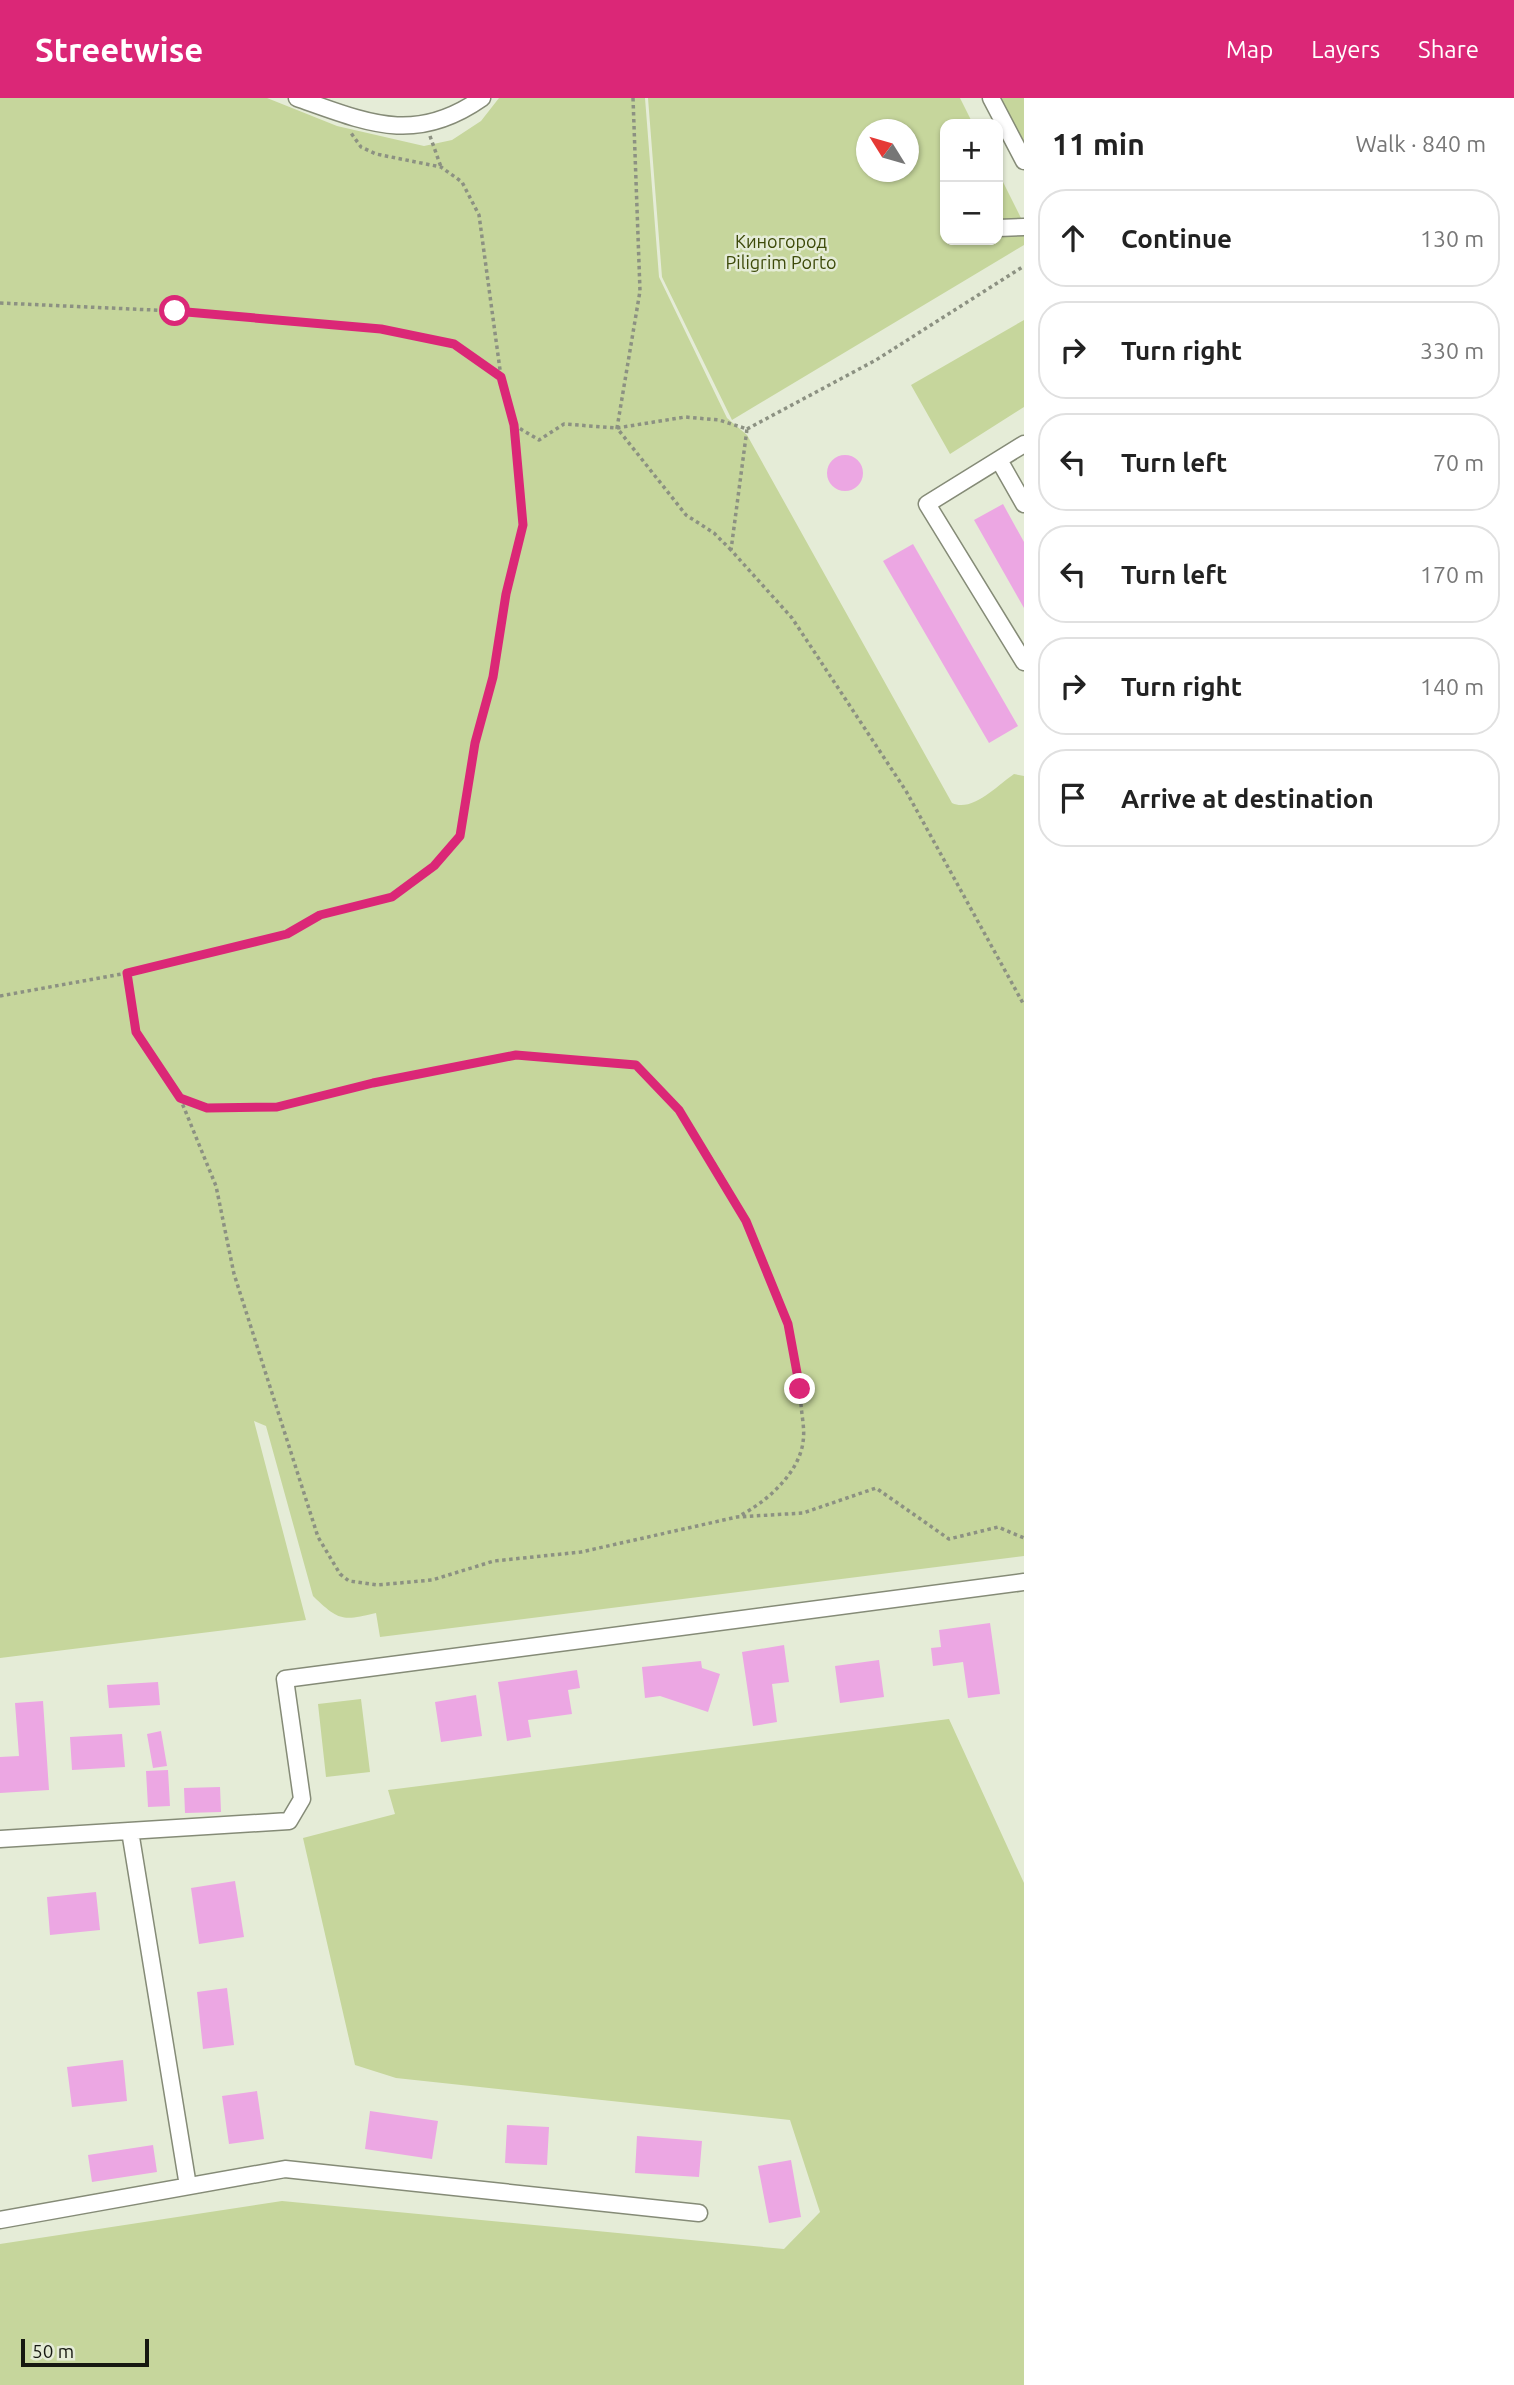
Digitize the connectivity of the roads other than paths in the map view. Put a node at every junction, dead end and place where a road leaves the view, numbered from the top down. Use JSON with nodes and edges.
{"nodes":[{"id":1,"x":298,"y":98,"type":"edge"},
{"id":2,"x":482,"y":98,"type":"edge"},
{"id":3,"x":991,"y":98,"type":"edge"},
{"id":4,"x":1024,"y":161,"type":"edge"},
{"id":5,"x":1024,"y":227,"type":"edge"},
{"id":6,"x":1003,"y":228,"type":"edge"},
{"id":7,"x":1024,"y":444,"type":"edge"},
{"id":8,"x":999,"y":460,"type":"junction"},
{"id":9,"x":1024,"y":504,"type":"edge"},
{"id":10,"x":1024,"y":662,"type":"edge"},
{"id":11,"x":1024,"y":1582,"type":"edge"},
{"id":12,"x":130,"y":1831,"type":"junction"},
{"id":13,"x":0,"y":1839,"type":"edge"},
{"id":14,"x":188,"y":2186,"type":"junction"},
{"id":15,"x":699,"y":2213,"type":"dead end"},
{"id":16,"x":0,"y":2220,"type":"edge"}],
"edges":[{"from":1,"to":2,"type":"street"},
{"from":3,"to":4,"type":"street"},
{"from":5,"to":6,"type":"street"},
{"from":7,"to":8,"type":"street"},
{"from":8,"to":9,"type":"street"},
{"from":8,"to":10,"type":"street"},
{"from":11,"to":12,"type":"street"},
{"from":12,"to":13,"type":"street"},
{"from":12,"to":14,"type":"street"},
{"from":14,"to":15,"type":"street"},
{"from":14,"to":16,"type":"street"}]}
